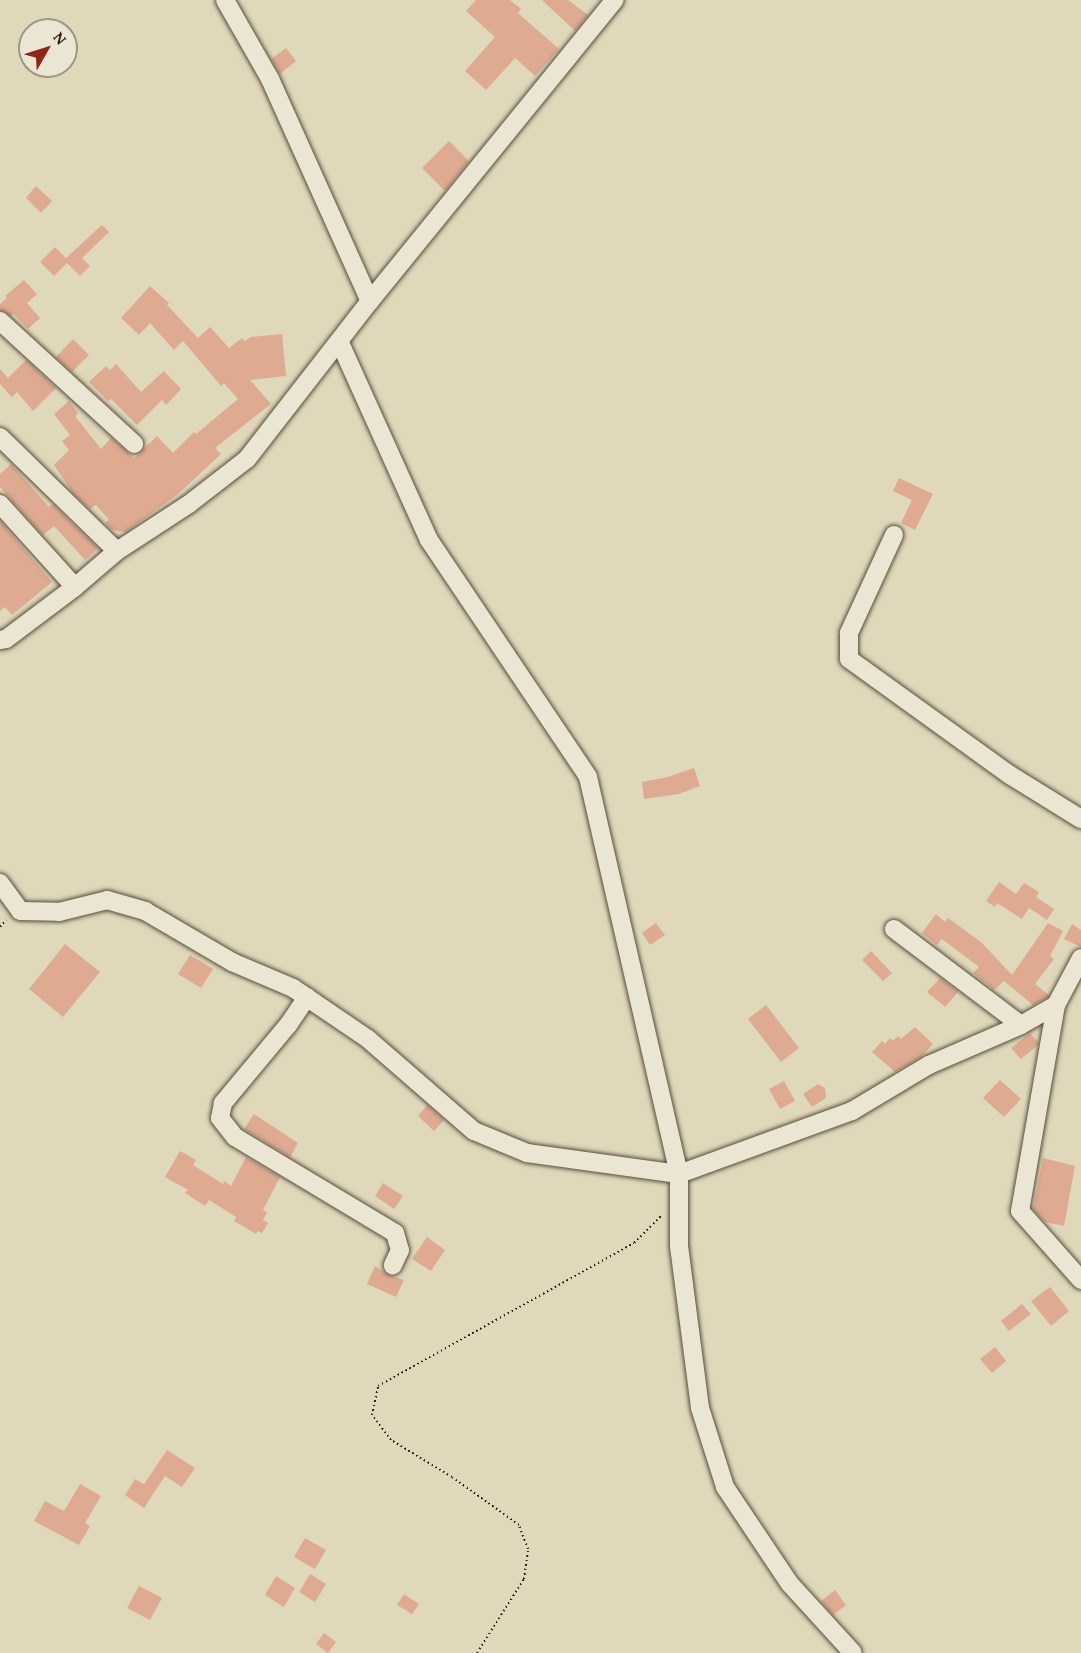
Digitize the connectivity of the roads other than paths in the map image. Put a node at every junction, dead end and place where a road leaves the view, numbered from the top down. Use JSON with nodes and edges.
{"nodes":[{"id":1,"x":225,"y":0,"type":"edge"},
{"id":2,"x":615,"y":0,"type":"edge"},
{"id":3,"x":370,"y":301,"type":"junction"},
{"id":4,"x":0,"y":321,"type":"edge"},
{"id":5,"x":340,"y":343,"type":"junction"},
{"id":6,"x":0,"y":437,"type":"edge"},
{"id":7,"x":134,"y":444,"type":"dead end"},
{"id":8,"x":0,"y":504,"type":"edge"},
{"id":9,"x":894,"y":535,"type":"dead end"},
{"id":10,"x":117,"y":551,"type":"junction"},
{"id":11,"x":75,"y":587,"type":"junction"},
{"id":12,"x":0,"y":640,"type":"edge"},
{"id":13,"x":1081,"y":819,"type":"edge"},
{"id":14,"x":0,"y":883,"type":"edge"},
{"id":15,"x":894,"y":929,"type":"dead end"},
{"id":16,"x":1081,"y":958,"type":"edge"},
{"id":17,"x":307,"y":997,"type":"junction"},
{"id":18,"x":1056,"y":1005,"type":"junction"},
{"id":19,"x":1021,"y":1025,"type":"junction"},
{"id":20,"x":679,"y":1174,"type":"junction"},
{"id":21,"x":393,"y":1265,"type":"dead end"},
{"id":22,"x":1081,"y":1280,"type":"edge"},
{"id":23,"x":853,"y":1653,"type":"edge"}],
"edges":[{"from":1,"to":3,"type":"street"},
{"from":2,"to":3,"type":"street"},
{"from":3,"to":5,"type":"street"},
{"from":4,"to":7,"type":"street"},
{"from":5,"to":10,"type":"street"},
{"from":5,"to":20,"type":"street"},
{"from":6,"to":10,"type":"street"},
{"from":8,"to":11,"type":"street"},
{"from":9,"to":13,"type":"street"},
{"from":10,"to":11,"type":"street"},
{"from":11,"to":12,"type":"street"},
{"from":14,"to":17,"type":"street"},
{"from":15,"to":19,"type":"street"},
{"from":16,"to":18,"type":"street"},
{"from":17,"to":20,"type":"street"},
{"from":17,"to":21,"type":"street"},
{"from":18,"to":19,"type":"street"},
{"from":18,"to":22,"type":"street"},
{"from":19,"to":20,"type":"street"},
{"from":20,"to":23,"type":"street"}]}
